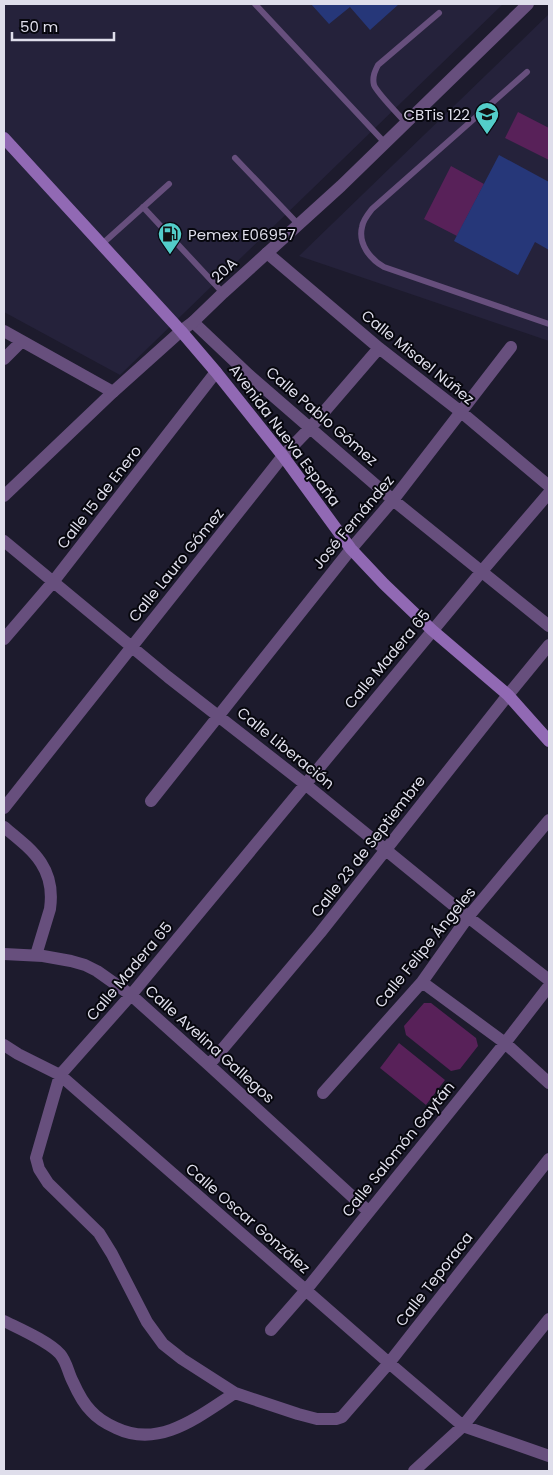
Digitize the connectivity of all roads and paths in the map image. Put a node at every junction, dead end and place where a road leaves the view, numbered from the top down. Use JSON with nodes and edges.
{"nodes":[{"id":1,"x":255,"y":4,"type":"edge"},
{"id":2,"x":528,"y":4,"type":"edge"},
{"id":3,"x":440,"y":13,"type":"dead end"},
{"id":4,"x":527,"y":72,"type":"dead end"},
{"id":5,"x":406,"y":123,"type":"junction"},
{"id":6,"x":4,"y":138,"type":"edge"},
{"id":7,"x":385,"y":143,"type":"junction"},
{"id":8,"x":235,"y":158,"type":"dead end"},
{"id":9,"x":169,"y":184,"type":"dead end"},
{"id":10,"x":143,"y":207,"type":"junction"},
{"id":11,"x":298,"y":224,"type":"junction"},
{"id":12,"x":101,"y":244,"type":"junction"},
{"id":13,"x":267,"y":253,"type":"junction"},
{"id":14,"x":223,"y":293,"type":"junction"},
{"id":15,"x":193,"y":322,"type":"junction"},
{"id":16,"x":549,"y":324,"type":"edge"},
{"id":17,"x":4,"y":331,"type":"edge"},
{"id":18,"x":181,"y":331,"type":"junction"},
{"id":19,"x":22,"y":341,"type":"junction"},
{"id":20,"x":511,"y":347,"type":"dead end"},
{"id":21,"x":380,"y":348,"type":"junction"},
{"id":22,"x":4,"y":359,"type":"edge"},
{"id":23,"x":216,"y":372,"type":"junction"},
{"id":24,"x":113,"y":392,"type":"junction"},
{"id":25,"x":462,"y":412,"type":"junction"},
{"id":26,"x":311,"y":427,"type":"junction"},
{"id":27,"x":283,"y":456,"type":"junction"},
{"id":28,"x":549,"y":486,"type":"edge"},
{"id":29,"x":549,"y":493,"type":"edge"},
{"id":30,"x":4,"y":496,"type":"edge"},
{"id":31,"x":393,"y":500,"type":"junction"},
{"id":32,"x":4,"y":541,"type":"edge"},
{"id":33,"x":350,"y":549,"type":"junction"},
{"id":34,"x":482,"y":571,"type":"junction"},
{"id":35,"x":53,"y":582,"type":"junction"},
{"id":36,"x":549,"y":626,"type":"edge"},
{"id":37,"x":432,"y":630,"type":"junction"},
{"id":38,"x":4,"y":639,"type":"edge"},
{"id":39,"x":549,"y":645,"type":"edge"},
{"id":40,"x":132,"y":646,"type":"junction"},
{"id":41,"x":508,"y":695,"type":"junction"},
{"id":42,"x":219,"y":716,"type":"junction"},
{"id":43,"x":549,"y":741,"type":"edge"},
{"id":44,"x":305,"y":784,"type":"junction"},
{"id":45,"x":151,"y":801,"type":"dead end"},
{"id":46,"x":4,"y":808,"type":"edge"},
{"id":47,"x":549,"y":820,"type":"edge"},
{"id":48,"x":4,"y":827,"type":"edge"},
{"id":49,"x":386,"y":850,"type":"junction"},
{"id":50,"x":468,"y":918,"type":"junction"},
{"id":51,"x":4,"y":954,"type":"edge"},
{"id":52,"x":36,"y":955,"type":"junction"},
{"id":53,"x":549,"y":980,"type":"edge"},
{"id":54,"x":422,"y":982,"type":"junction"},
{"id":55,"x":549,"y":986,"type":"edge"},
{"id":56,"x":131,"y":995,"type":"junction"},
{"id":57,"x":505,"y":1043,"type":"junction"},
{"id":58,"x":4,"y":1045,"type":"edge"},
{"id":59,"x":210,"y":1064,"type":"junction"},
{"id":60,"x":60,"y":1075,"type":"junction"},
{"id":61,"x":549,"y":1083,"type":"edge"},
{"id":62,"x":323,"y":1093,"type":"dead end"},
{"id":63,"x":549,"y":1159,"type":"edge"},
{"id":64,"x":368,"y":1211,"type":"junction"},
{"id":65,"x":306,"y":1290,"type":"junction"},
{"id":66,"x":549,"y":1319,"type":"edge"},
{"id":67,"x":4,"y":1321,"type":"edge"},
{"id":68,"x":271,"y":1330,"type":"dead end"},
{"id":69,"x":389,"y":1363,"type":"junction"},
{"id":70,"x":235,"y":1393,"type":"junction"},
{"id":71,"x":342,"y":1416,"type":"joint"},
{"id":72,"x":463,"y":1426,"type":"junction"},
{"id":73,"x":549,"y":1456,"type":"edge"},
{"id":74,"x":414,"y":1471,"type":"edge"}],
"edges":[{"from":1,"to":7,"type":"lane"},
{"from":2,"to":5,"type":"street","name":"20A"},
{"from":3,"to":5,"type":"lane"},
{"from":4,"to":16,"type":"lane"},
{"from":5,"to":7,"type":"street","name":"20A"},
{"from":6,"to":12,"type":"main road","name":"Avenida Nueva España"},
{"from":7,"to":11,"type":"street","name":"20A"},
{"from":8,"to":11,"type":"lane"},
{"from":9,"to":10,"type":"lane"},
{"from":10,"to":12,"type":"lane"},
{"from":10,"to":14,"type":"lane"},
{"from":11,"to":13,"type":"street","name":"20A"},
{"from":12,"to":18,"type":"main road","name":"Avenida Nueva España"},
{"from":13,"to":14,"type":"street","name":"20A"},
{"from":13,"to":21,"type":"street","name":"Calle Misael Núñez"},
{"from":14,"to":15,"type":"street","name":"20A"},
{"from":15,"to":18,"type":"street","name":"20A"},
{"from":15,"to":26,"type":"street","name":"Calle Pablo Gómez"},
{"from":17,"to":19,"type":"street"},
{"from":18,"to":23,"type":"main road","name":"Avenida Nueva España"},
{"from":18,"to":24,"type":"street","name":"20A"},
{"from":19,"to":22,"type":"street"},
{"from":19,"to":24,"type":"street"},
{"from":20,"to":25,"type":"street","name":"José Fernández"},
{"from":21,"to":25,"type":"street","name":"Calle Misael Núñez"},
{"from":21,"to":26,"type":"street","name":"Calle Lauro Gómez"},
{"from":23,"to":27,"type":"main road","name":"Avenida Nueva España"},
{"from":23,"to":35,"type":"street","name":"Calle 15 de Enero"},
{"from":24,"to":30,"type":"street","name":"20A"},
{"from":25,"to":28,"type":"street","name":"Calle Misael Núñez"},
{"from":25,"to":31,"type":"street","name":"José Fernández"},
{"from":26,"to":27,"type":"street","name":"Calle Lauro Gómez"},
{"from":26,"to":31,"type":"street","name":"Calle Pablo Gómez"},
{"from":27,"to":33,"type":"main road","name":"Avenida Nueva España"},
{"from":27,"to":40,"type":"street","name":"Calle Lauro Gómez"},
{"from":29,"to":34,"type":"street","name":"Calle Madera 65"},
{"from":31,"to":33,"type":"street","name":"José Fernández"},
{"from":31,"to":34,"type":"street","name":"Calle Pablo Gómez"},
{"from":32,"to":35,"type":"street","name":"Calle Liberación"},
{"from":33,"to":37,"type":"main road","name":"Avenida Nueva España"},
{"from":33,"to":42,"type":"street","name":"José Fernández"},
{"from":34,"to":36,"type":"street","name":"Calle Pablo Gómez"},
{"from":34,"to":37,"type":"street","name":"Calle Madera 65"},
{"from":35,"to":38,"type":"street","name":"Calle 15 de Enero"},
{"from":35,"to":40,"type":"street","name":"Calle Liberación"},
{"from":37,"to":41,"type":"main road","name":"Avenida Nueva España"},
{"from":37,"to":44,"type":"street","name":"Calle Madera 65"},
{"from":39,"to":41,"type":"street","name":"Calle 23 de Septiembre"},
{"from":40,"to":42,"type":"street","name":"Calle Liberación"},
{"from":40,"to":46,"type":"street","name":"Calle Lauro Gómez"},
{"from":41,"to":43,"type":"main road","name":"Avenida Nueva España"},
{"from":41,"to":49,"type":"street","name":"Calle 23 de Septiembre"},
{"from":42,"to":44,"type":"street","name":"Calle Liberación"},
{"from":42,"to":45,"type":"street","name":"José Fernández"},
{"from":44,"to":49,"type":"street","name":"Calle Liberación"},
{"from":44,"to":56,"type":"street","name":"Calle Madera 65"},
{"from":47,"to":50,"type":"street","name":"Calle Felipe Ángeles"},
{"from":48,"to":52,"type":"street"},
{"from":49,"to":50,"type":"street","name":"Calle Liberación"},
{"from":49,"to":59,"type":"street","name":"Calle 23 de Septiembre"},
{"from":50,"to":53,"type":"street","name":"Calle Liberación"},
{"from":50,"to":54,"type":"street","name":"Calle Felipe Ángeles"},
{"from":51,"to":52,"type":"street","name":"Calle Avelina Gallegos"},
{"from":52,"to":56,"type":"street","name":"Calle Avelina Gallegos"},
{"from":54,"to":57,"type":"street"},
{"from":54,"to":62,"type":"street","name":"Calle Felipe Ángeles"},
{"from":55,"to":57,"type":"street","name":"Calle Salomón Gaytán"},
{"from":56,"to":59,"type":"street","name":"Calle Avelina Gallegos"},
{"from":56,"to":60,"type":"street","name":"Calle Madera 65"},
{"from":57,"to":61,"type":"street"},
{"from":57,"to":64,"type":"street","name":"Calle Salomón Gaytán"},
{"from":58,"to":60,"type":"street","name":"Calle Oscar González"},
{"from":59,"to":64,"type":"street","name":"Calle Avelina Gallegos"},
{"from":60,"to":65,"type":"street","name":"Calle Oscar González"},
{"from":60,"to":70,"type":"street","name":"Calle Madera 65"},
{"from":63,"to":69,"type":"street","name":"Calle Teporaca"},
{"from":64,"to":65,"type":"street","name":"Calle Salomón Gaytán"},
{"from":65,"to":68,"type":"street","name":"Calle Salomón Gaytán"},
{"from":65,"to":69,"type":"street","name":"Calle Oscar González"},
{"from":66,"to":72,"type":"street"},
{"from":67,"to":70,"type":"street"},
{"from":69,"to":71,"type":"street","name":"Calle Teporaca"},
{"from":69,"to":72,"type":"street","name":"Calle Oscar González"},
{"from":70,"to":71,"type":"street","name":"Calle Madera 65"},
{"from":72,"to":73,"type":"street"},
{"from":72,"to":74,"type":"street"}]}
